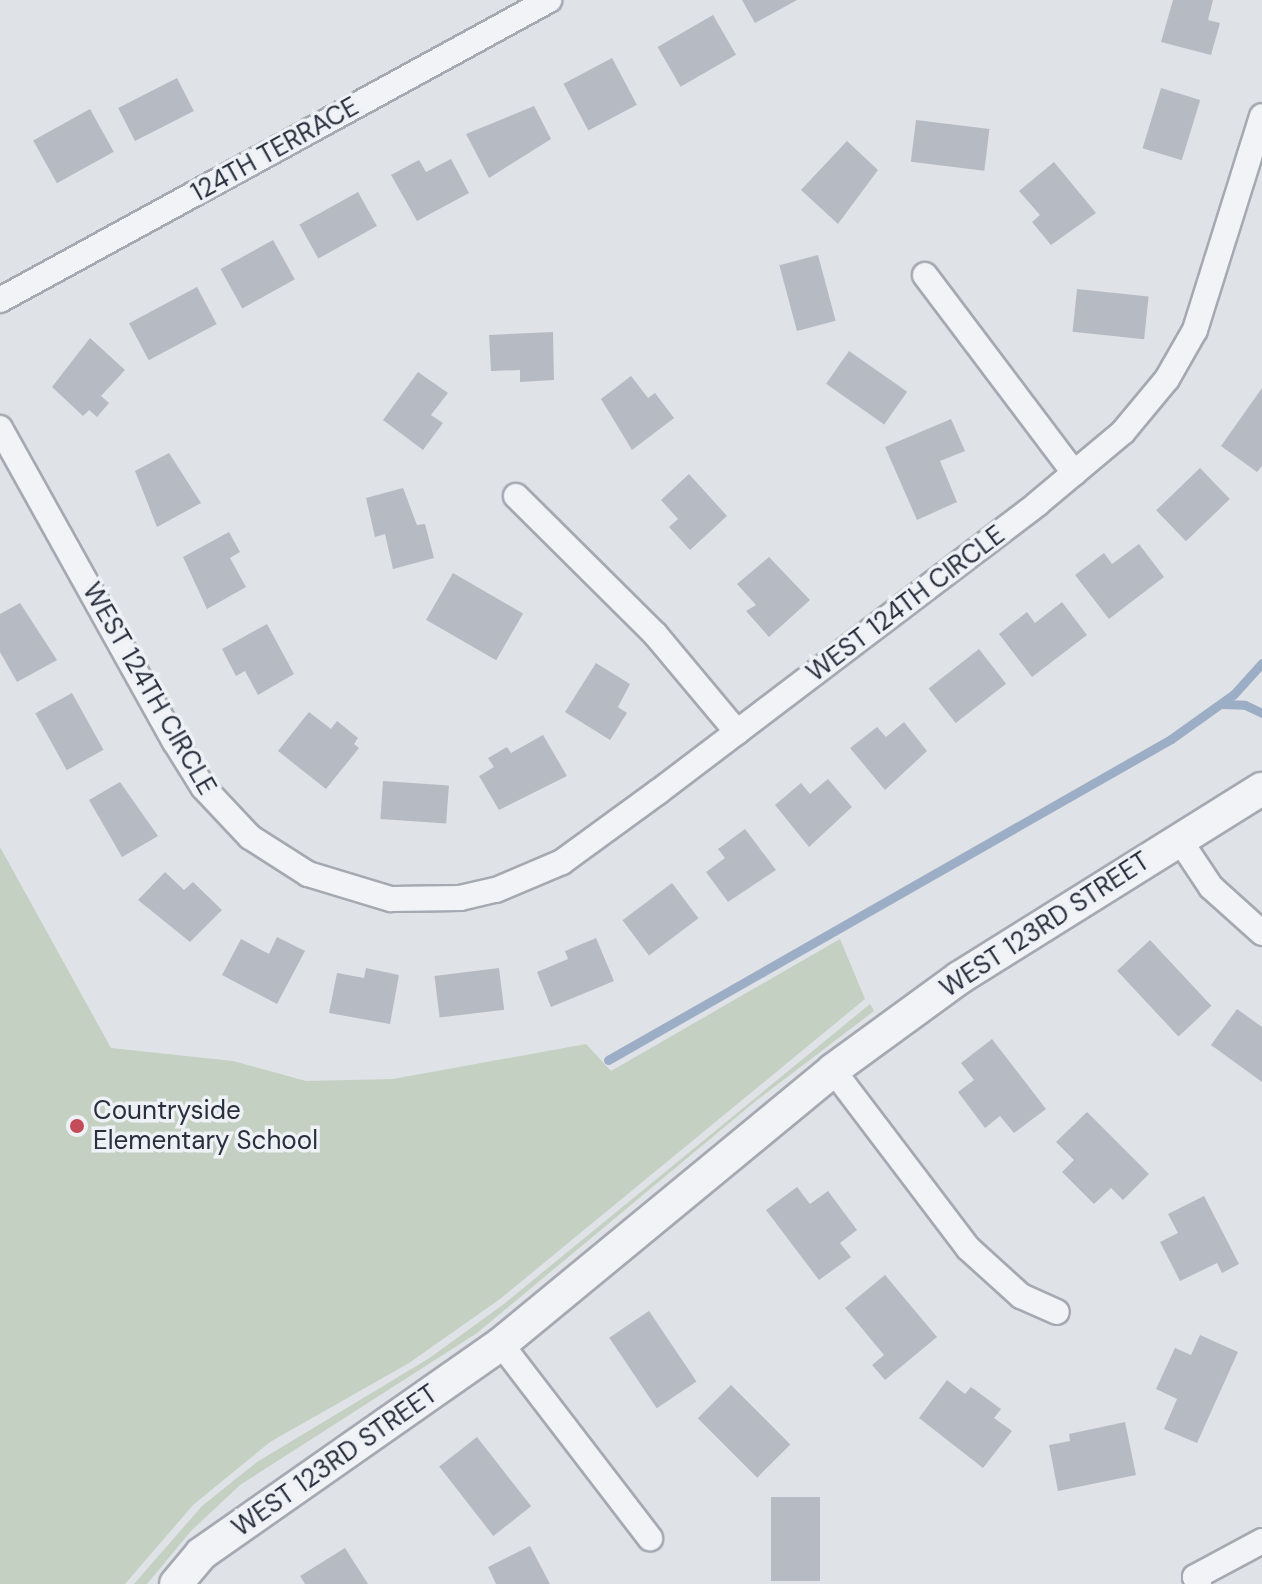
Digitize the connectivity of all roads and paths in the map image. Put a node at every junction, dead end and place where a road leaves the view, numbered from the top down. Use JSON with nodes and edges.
{"nodes":[{"id":1,"x":549,"y":0,"type":"edge"},
{"id":2,"x":1262,"y":116,"type":"edge"},
{"id":3,"x":925,"y":275,"type":"dead end"},
{"id":4,"x":0,"y":300,"type":"edge"},
{"id":5,"x":0,"y":428,"type":"edge"},
{"id":6,"x":1074,"y":473,"type":"junction"},
{"id":7,"x":516,"y":496,"type":"dead end"},
{"id":8,"x":737,"y":732,"type":"junction"},
{"id":9,"x":1262,"y":789,"type":"edge"},
{"id":10,"x":1179,"y":839,"type":"junction"},
{"id":11,"x":1262,"y":933,"type":"edge"},
{"id":12,"x":833,"y":1070,"type":"junction"},
{"id":13,"x":1057,"y":1312,"type":"dead end"},
{"id":14,"x":501,"y":1344,"type":"junction"},
{"id":15,"x":650,"y":1538,"type":"dead end"},
{"id":16,"x":1262,"y":1541,"type":"edge"},
{"id":17,"x":176,"y":1584,"type":"edge"},
{"id":18,"x":1199,"y":1584,"type":"edge"}],
"edges":[{"from":1,"to":4,"type":"street","name":"124TH TERRACE"},
{"from":2,"to":6,"type":"street","name":"WEST 124TH CIRCLE"},
{"from":3,"to":6,"type":"street"},
{"from":5,"to":8,"type":"street","name":"WEST 124TH CIRCLE"},
{"from":6,"to":8,"type":"street","name":"WEST 124TH CIRCLE"},
{"from":7,"to":8,"type":"street"},
{"from":9,"to":10,"type":"street","name":"WEST 123RD STREET"},
{"from":10,"to":11,"type":"street"},
{"from":10,"to":12,"type":"street","name":"WEST 123RD STREET"},
{"from":12,"to":13,"type":"street"},
{"from":12,"to":14,"type":"street","name":"WEST 123RD STREET"},
{"from":14,"to":15,"type":"street"},
{"from":14,"to":17,"type":"street","name":"WEST 123RD STREET"},
{"from":16,"to":18,"type":"street"}]}
